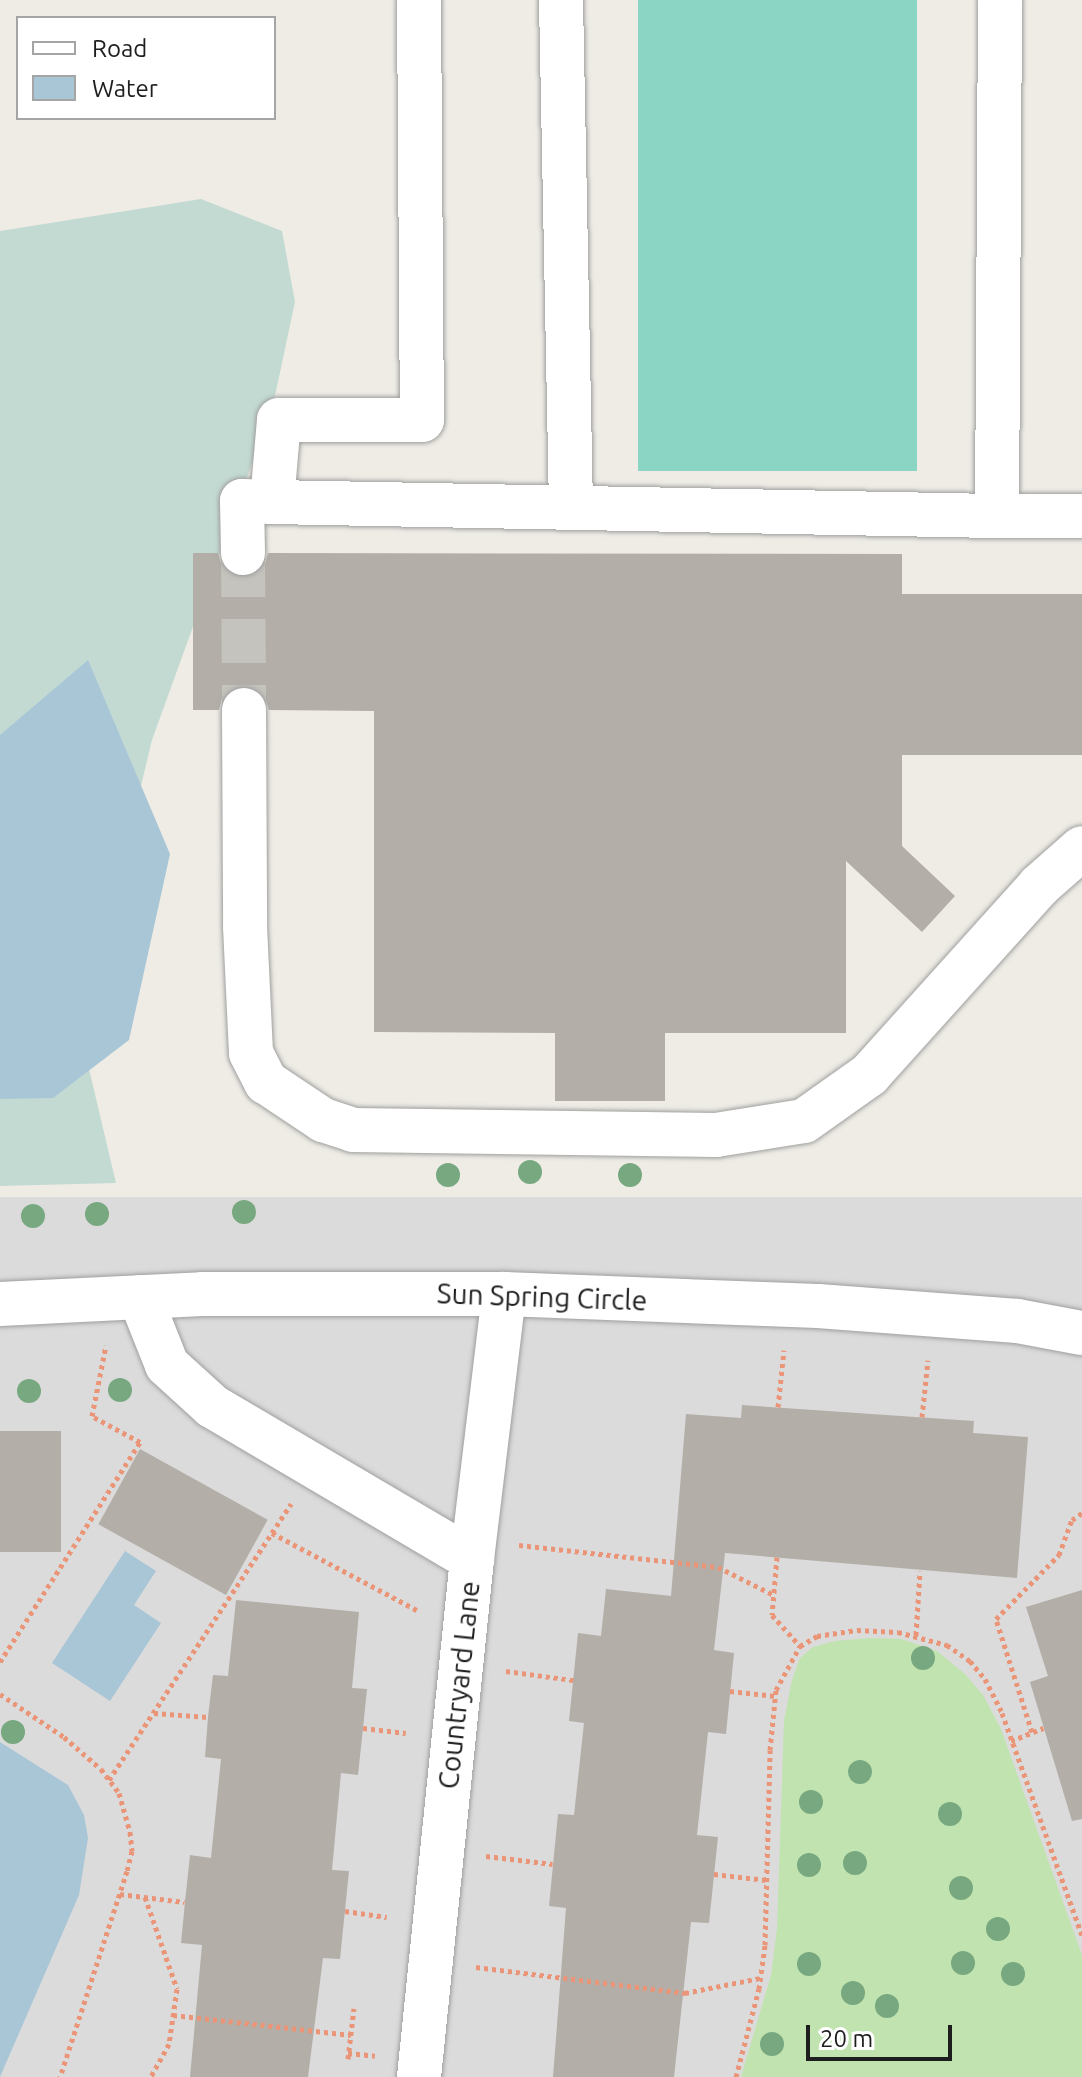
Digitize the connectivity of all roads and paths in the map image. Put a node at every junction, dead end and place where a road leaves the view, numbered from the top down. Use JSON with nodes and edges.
{"nodes":[{"id":1,"x":419,"y":0,"type":"edge"},
{"id":2,"x":561,"y":0,"type":"edge"},
{"id":3,"x":1000,"y":0,"type":"edge"},
{"id":4,"x":272,"y":502,"type":"junction"},
{"id":5,"x":571,"y":508,"type":"junction"},
{"id":6,"x":997,"y":516,"type":"junction"},
{"id":7,"x":1082,"y":516,"type":"edge"},
{"id":8,"x":243,"y":553,"type":"tunnel mouth"},
{"id":9,"x":244,"y":710,"type":"tunnel mouth"},
{"id":10,"x":1082,"y":848,"type":"edge"},
{"id":11,"x":504,"y":1294,"type":"junction"},
{"id":12,"x":128,"y":1298,"type":"junction"},
{"id":13,"x":0,"y":1304,"type":"edge"},
{"id":14,"x":789,"y":1305,"type":"junction"},
{"id":15,"x":932,"y":1315,"type":"junction"},
{"id":16,"x":1082,"y":1333,"type":"edge"},
{"id":17,"x":778,"y":1407,"type":"dead end"},
{"id":18,"x":922,"y":1417,"type":"dead end"},
{"id":19,"x":315,"y":1467,"type":"junction"},
{"id":20,"x":1082,"y":1513,"type":"edge"},
{"id":21,"x":272,"y":1533,"type":"junction"},
{"id":22,"x":473,"y":1550,"type":"junction"},
{"id":23,"x":777,"y":1557,"type":"dead end"},
{"id":24,"x":920,"y":1571,"type":"dead end"},
{"id":25,"x":774,"y":1595,"type":"junction"},
{"id":26,"x":916,"y":1635,"type":"junction"},
{"id":27,"x":800,"y":1646,"type":"junction"},
{"id":28,"x":462,"y":1650,"type":"junction"},
{"id":29,"x":0,"y":1662,"type":"edge"},
{"id":30,"x":573,"y":1680,"type":"dead end"},
{"id":31,"x":730,"y":1691,"type":"dead end"},
{"id":32,"x":0,"y":1694,"type":"edge"},
{"id":33,"x":775,"y":1696,"type":"junction"},
{"id":34,"x":153,"y":1713,"type":"junction"},
{"id":35,"x":208,"y":1717,"type":"dead end"},
{"id":36,"x":1044,"y":1728,"type":"dead end"},
{"id":37,"x":1032,"y":1732,"type":"junction"},
{"id":38,"x":1011,"y":1741,"type":"junction"},
{"id":39,"x":109,"y":1780,"type":"junction"},
{"id":40,"x":442,"y":1851,"type":"junction"},
{"id":41,"x":553,"y":1864,"type":"dead end"},
{"id":42,"x":714,"y":1874,"type":"dead end"},
{"id":43,"x":767,"y":1880,"type":"junction"},
{"id":44,"x":120,"y":1894,"type":"junction"},
{"id":45,"x":145,"y":1897,"type":"junction"},
{"id":46,"x":185,"y":1902,"type":"dead end"},
{"id":47,"x":1082,"y":1935,"type":"edge"},
{"id":48,"x":431,"y":1961,"type":"junction"},
{"id":49,"x":760,"y":1978,"type":"junction"},
{"id":50,"x":354,"y":2008,"type":"dead end"},
{"id":51,"x":173,"y":2015,"type":"junction"},
{"id":52,"x":351,"y":2035,"type":"junction"},
{"id":53,"x":348,"y":2059,"type":"dead end"},
{"id":54,"x":60,"y":2077,"type":"edge"},
{"id":55,"x":151,"y":2077,"type":"edge"},
{"id":56,"x":419,"y":2077,"type":"edge"},
{"id":57,"x":736,"y":2077,"type":"edge"}],
"edges":[{"from":1,"to":4,"type":"lane"},
{"from":2,"to":5,"type":"lane"},
{"from":3,"to":6,"type":"lane"},
{"from":4,"to":5,"type":"lane"},
{"from":4,"to":8,"type":"lane"},
{"from":5,"to":6,"type":"lane"},
{"from":6,"to":7,"type":"lane"},
{"from":9,"to":10,"type":"lane"},
{"from":11,"to":12,"type":"lane","name":"Sun Spring Circle"},
{"from":11,"to":14,"type":"lane","name":"Sun Spring Circle"},
{"from":11,"to":22,"type":"lane","name":"Countryard Lane"},
{"from":12,"to":13,"type":"lane","name":"Sun Spring Circle"},
{"from":12,"to":19,"type":"lane"},
{"from":12,"to":29,"type":"path"},
{"from":14,"to":15,"type":"lane","name":"Sun Spring Circle"},
{"from":14,"to":17,"type":"path"},
{"from":15,"to":16,"type":"lane","name":"Sun Spring Circle"},
{"from":15,"to":18,"type":"path"},
{"from":19,"to":21,"type":"path"},
{"from":19,"to":22,"type":"lane"},
{"from":20,"to":37,"type":"path"},
{"from":21,"to":28,"type":"path"},
{"from":21,"to":34,"type":"path"},
{"from":22,"to":25,"type":"path"},
{"from":22,"to":28,"type":"lane","name":"Countryard Lane"},
{"from":23,"to":25,"type":"path"},
{"from":24,"to":26,"type":"path"},
{"from":25,"to":27,"type":"path"},
{"from":26,"to":27,"type":"path"},
{"from":26,"to":38,"type":"path"},
{"from":27,"to":33,"type":"path"},
{"from":28,"to":30,"type":"path"},
{"from":28,"to":40,"type":"lane","name":"Countryard Lane"},
{"from":31,"to":33,"type":"path"},
{"from":32,"to":39,"type":"path"},
{"from":33,"to":43,"type":"path"},
{"from":34,"to":35,"type":"path"},
{"from":34,"to":39,"type":"path"},
{"from":36,"to":37,"type":"path"},
{"from":37,"to":38,"type":"path"},
{"from":38,"to":47,"type":"path"},
{"from":39,"to":44,"type":"path"},
{"from":40,"to":41,"type":"path"},
{"from":40,"to":48,"type":"lane","name":"Countryard Lane"},
{"from":42,"to":43,"type":"path"},
{"from":43,"to":49,"type":"path"},
{"from":44,"to":45,"type":"path"},
{"from":44,"to":54,"type":"path"},
{"from":45,"to":46,"type":"path"},
{"from":45,"to":51,"type":"path"},
{"from":48,"to":49,"type":"path"},
{"from":48,"to":56,"type":"lane","name":"Countryard Lane"},
{"from":49,"to":57,"type":"path"},
{"from":50,"to":52,"type":"path"},
{"from":51,"to":52,"type":"path"},
{"from":51,"to":55,"type":"path"},
{"from":52,"to":53,"type":"path"}]}
